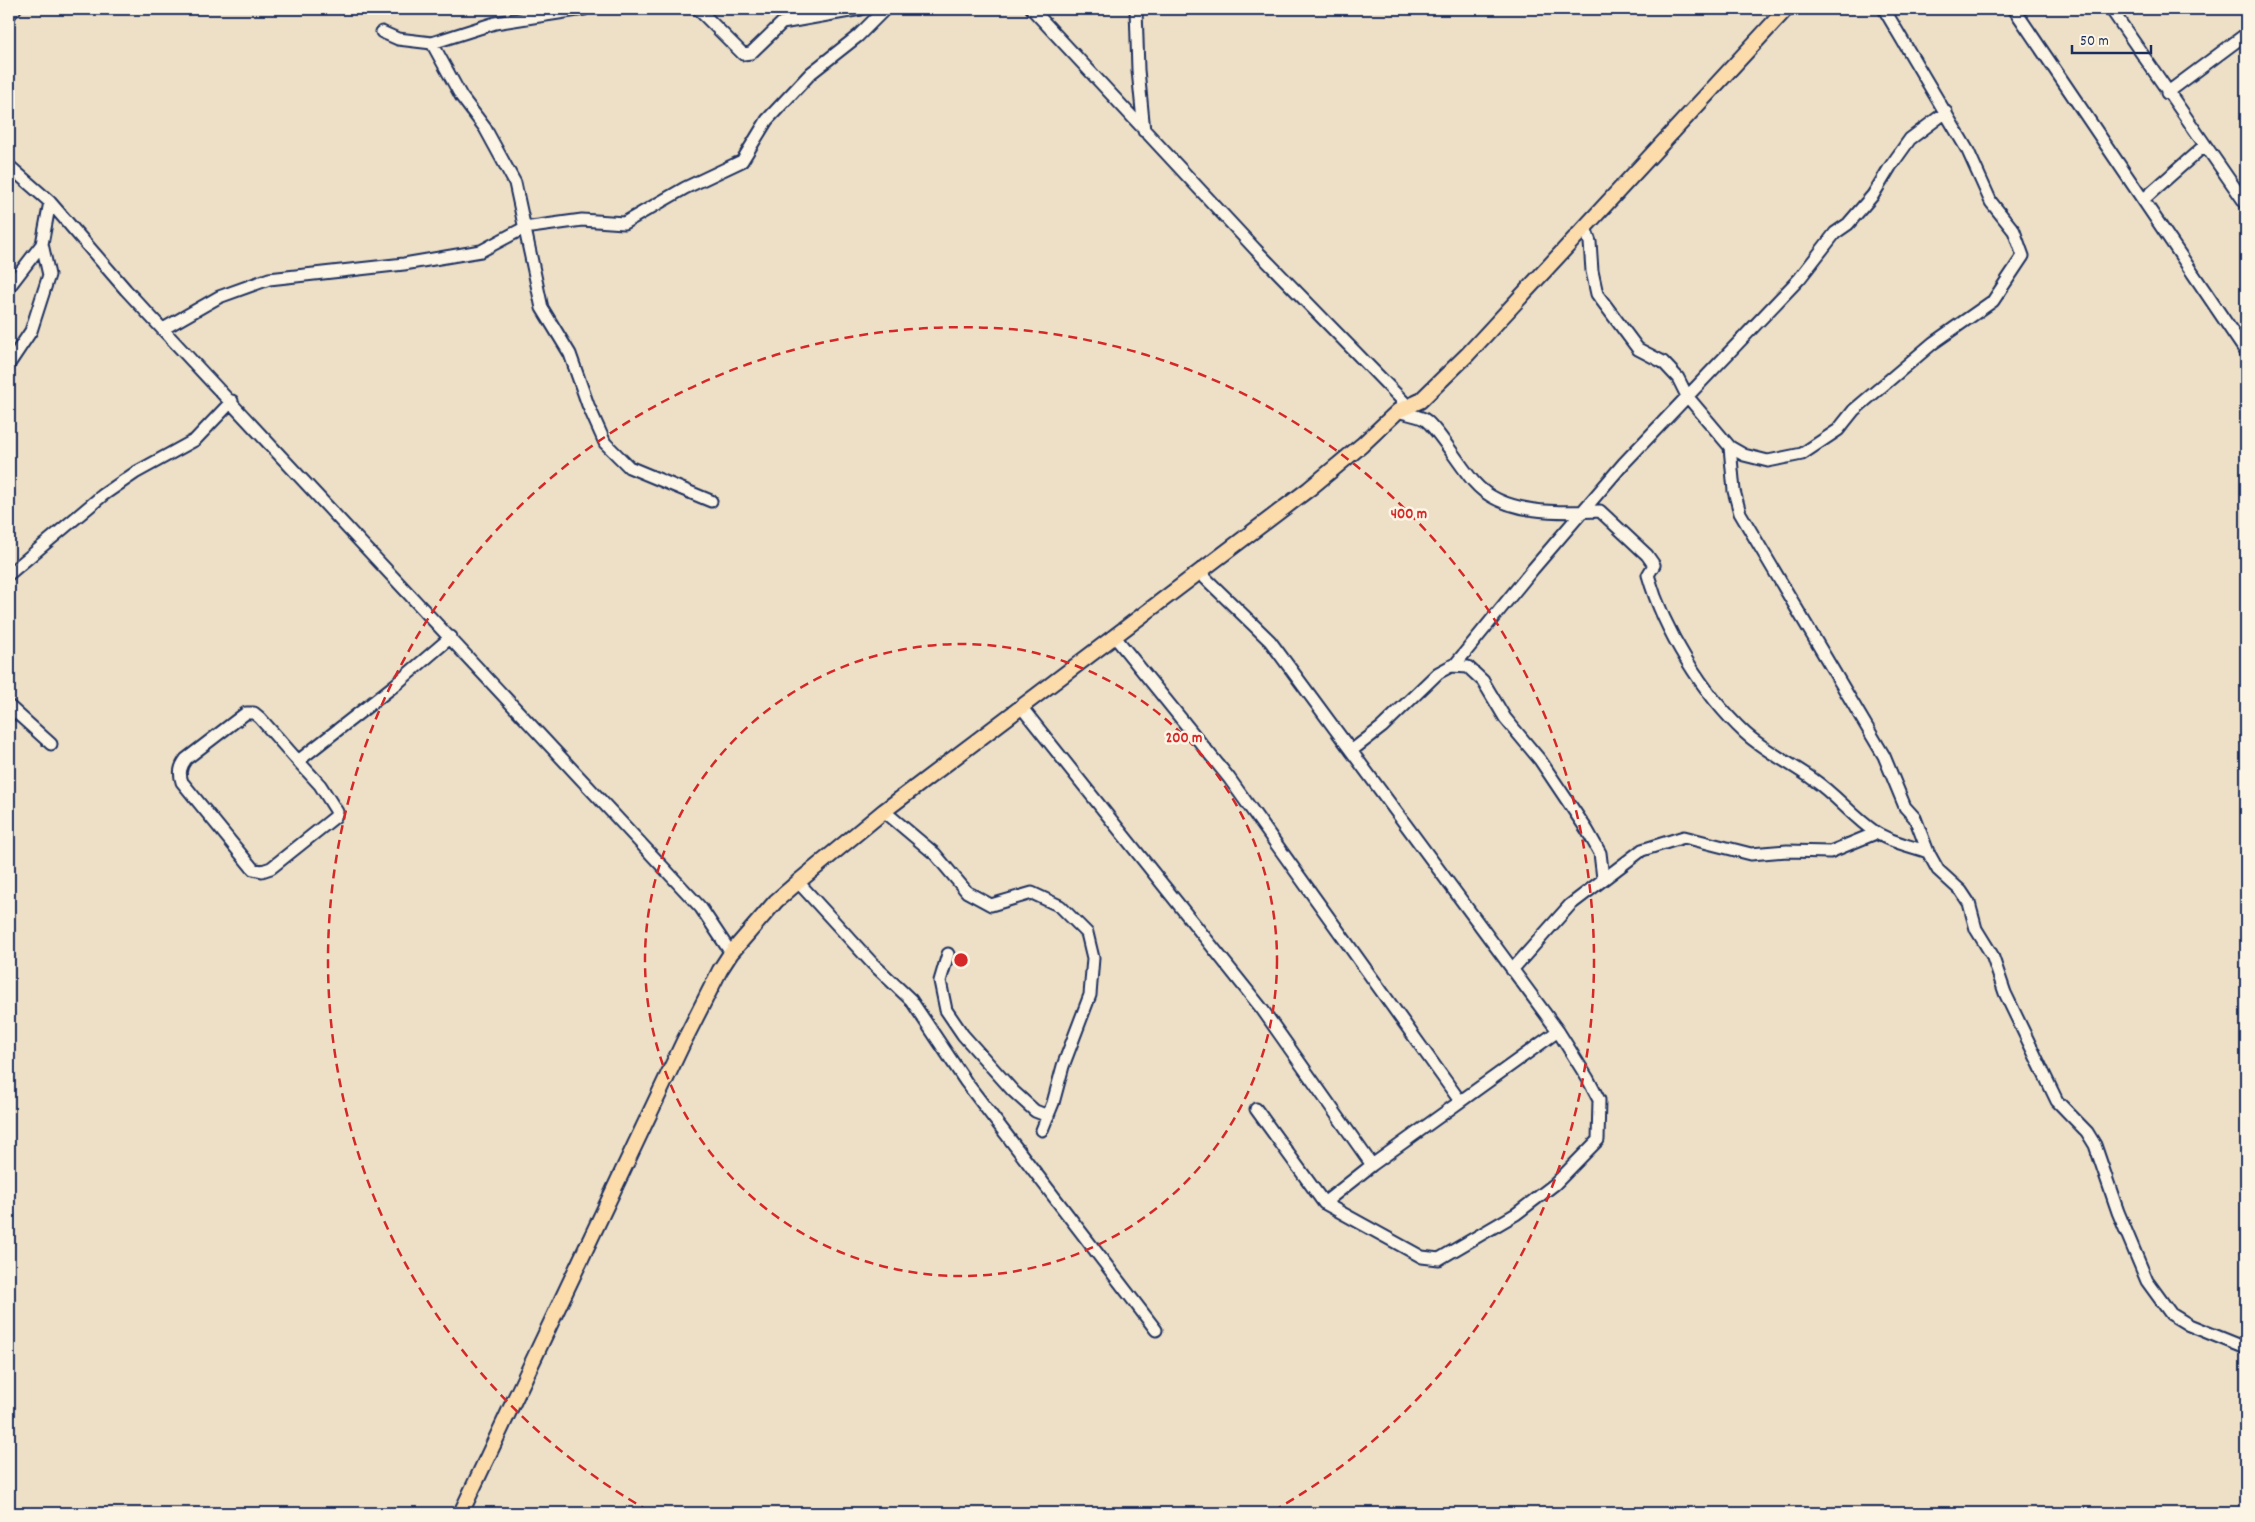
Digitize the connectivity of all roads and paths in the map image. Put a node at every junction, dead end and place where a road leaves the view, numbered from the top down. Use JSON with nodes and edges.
{"nodes":[{"id":1,"x":15,"y":9,"type":"edge"},
{"id":2,"x":584,"y":9,"type":"edge"},
{"id":3,"x":698,"y":9,"type":"edge"},
{"id":4,"x":861,"y":9,"type":"edge"},
{"id":5,"x":884,"y":9,"type":"edge"},
{"id":6,"x":1032,"y":9,"type":"edge"},
{"id":7,"x":1136,"y":9,"type":"edge"},
{"id":8,"x":1786,"y":9,"type":"edge"},
{"id":9,"x":1884,"y":9,"type":"edge"},
{"id":10,"x":2014,"y":9,"type":"edge"},
{"id":11,"x":2110,"y":9,"type":"edge"},
{"id":12,"x":9,"y":15,"type":"edge"},
{"id":13,"x":382,"y":32,"type":"dead end"},
{"id":14,"x":2246,"y":34,"type":"edge"},
{"id":15,"x":432,"y":43,"type":"junction"},
{"id":16,"x":2167,"y":93,"type":"junction"},
{"id":17,"x":1946,"y":112,"type":"junction"},
{"id":18,"x":1144,"y":131,"type":"junction"},
{"id":19,"x":2204,"y":146,"type":"junction"},
{"id":20,"x":9,"y":166,"type":"edge"},
{"id":21,"x":2144,"y":199,"type":"junction"},
{"id":22,"x":50,"y":202,"type":"junction"},
{"id":23,"x":2246,"y":204,"type":"edge"},
{"id":24,"x":1585,"y":227,"type":"junction"},
{"id":25,"x":524,"y":228,"type":"junction"},
{"id":26,"x":42,"y":244,"type":"junction"},
{"id":27,"x":9,"y":287,"type":"edge"},
{"id":28,"x":163,"y":329,"type":"junction"},
{"id":29,"x":2246,"y":352,"type":"edge"},
{"id":30,"x":9,"y":364,"type":"edge"},
{"id":31,"x":1687,"y":396,"type":"junction"},
{"id":32,"x":232,"y":401,"type":"junction"},
{"id":33,"x":1398,"y":411,"type":"junction"},
{"id":34,"x":1730,"y":447,"type":"junction"},
{"id":35,"x":712,"y":501,"type":"dead end"},
{"id":36,"x":1582,"y":512,"type":"junction"},
{"id":37,"x":1200,"y":572,"type":"junction"},
{"id":38,"x":9,"y":574,"type":"edge"},
{"id":39,"x":451,"y":637,"type":"junction"},
{"id":40,"x":1115,"y":637,"type":"junction"},
{"id":41,"x":1454,"y":666,"type":"junction"},
{"id":42,"x":9,"y":706,"type":"edge"},
{"id":43,"x":1022,"y":708,"type":"junction"},
{"id":44,"x":51,"y":744,"type":"dead end"},
{"id":45,"x":1351,"y":751,"type":"junction"},
{"id":46,"x":298,"y":761,"type":"junction"},
{"id":47,"x":884,"y":812,"type":"junction"},
{"id":48,"x":1876,"y":833,"type":"junction"},
{"id":49,"x":1928,"y":852,"type":"junction"},
{"id":50,"x":1603,"y":878,"type":"junction"},
{"id":51,"x":798,"y":882,"type":"junction"},
{"id":52,"x":731,"y":953,"type":"junction"},
{"id":53,"x":948,"y":954,"type":"dead end"},
{"id":54,"x":1512,"y":970,"type":"junction"},
{"id":55,"x":1558,"y":1031,"type":"junction"},
{"id":56,"x":1460,"y":1101,"type":"junction"},
{"id":57,"x":1256,"y":1109,"type":"dead end"},
{"id":58,"x":1048,"y":1116,"type":"junction"},
{"id":59,"x":1042,"y":1130,"type":"dead end"},
{"id":60,"x":1372,"y":1165,"type":"junction"},
{"id":61,"x":1324,"y":1203,"type":"junction"},
{"id":62,"x":1156,"y":1330,"type":"dead end"},
{"id":63,"x":2246,"y":1348,"type":"edge"},
{"id":64,"x":462,"y":1513,"type":"edge"}],
"edges":[{"from":1,"to":12,"type":"street"},
{"from":2,"to":15,"type":"street"},
{"from":3,"to":4,"type":"street"},
{"from":5,"to":25,"type":"street"},
{"from":6,"to":18,"type":"street"},
{"from":7,"to":18,"type":"street"},
{"from":8,"to":24,"type":"main road"},
{"from":9,"to":17,"type":"street"},
{"from":10,"to":21,"type":"street"},
{"from":11,"to":16,"type":"street"},
{"from":13,"to":15,"type":"street"},
{"from":14,"to":16,"type":"street"},
{"from":15,"to":25,"type":"street"},
{"from":16,"to":19,"type":"street"},
{"from":17,"to":31,"type":"street"},
{"from":17,"to":34,"type":"street"},
{"from":18,"to":33,"type":"street"},
{"from":19,"to":21,"type":"street"},
{"from":19,"to":23,"type":"street"},
{"from":20,"to":22,"type":"street"},
{"from":21,"to":29,"type":"street"},
{"from":22,"to":26,"type":"street"},
{"from":22,"to":28,"type":"street"},
{"from":24,"to":31,"type":"street"},
{"from":24,"to":33,"type":"main road"},
{"from":25,"to":28,"type":"street"},
{"from":25,"to":35,"type":"street"},
{"from":26,"to":27,"type":"street"},
{"from":26,"to":30,"type":"street"},
{"from":28,"to":32,"type":"street"},
{"from":31,"to":34,"type":"street"},
{"from":31,"to":36,"type":"street"},
{"from":32,"to":38,"type":"street"},
{"from":32,"to":39,"type":"street"},
{"from":33,"to":36,"type":"street"},
{"from":33,"to":37,"type":"main road"},
{"from":34,"to":49,"type":"street"},
{"from":36,"to":41,"type":"street"},
{"from":36,"to":48,"type":"street"},
{"from":37,"to":40,"type":"main road"},
{"from":37,"to":45,"type":"street"},
{"from":39,"to":46,"type":"street"},
{"from":39,"to":52,"type":"street"},
{"from":40,"to":43,"type":"main road"},
{"from":40,"to":56,"type":"street"},
{"from":41,"to":45,"type":"street"},
{"from":41,"to":50,"type":"street"},
{"from":42,"to":44,"type":"street"},
{"from":43,"to":47,"type":"main road"},
{"from":43,"to":60,"type":"street"},
{"from":45,"to":54,"type":"street"},
{"from":46,"to":46,"type":"street"},
{"from":47,"to":51,"type":"main road"},
{"from":47,"to":58,"type":"street"},
{"from":48,"to":49,"type":"street"},
{"from":48,"to":50,"type":"street"},
{"from":49,"to":63,"type":"street"},
{"from":50,"to":54,"type":"street"},
{"from":51,"to":52,"type":"main road"},
{"from":51,"to":62,"type":"street"},
{"from":52,"to":64,"type":"main road"},
{"from":53,"to":58,"type":"street"},
{"from":54,"to":55,"type":"street"},
{"from":55,"to":56,"type":"street"},
{"from":55,"to":61,"type":"street"},
{"from":56,"to":60,"type":"street"},
{"from":57,"to":61,"type":"street"},
{"from":58,"to":59,"type":"street"},
{"from":60,"to":61,"type":"street"}]}
